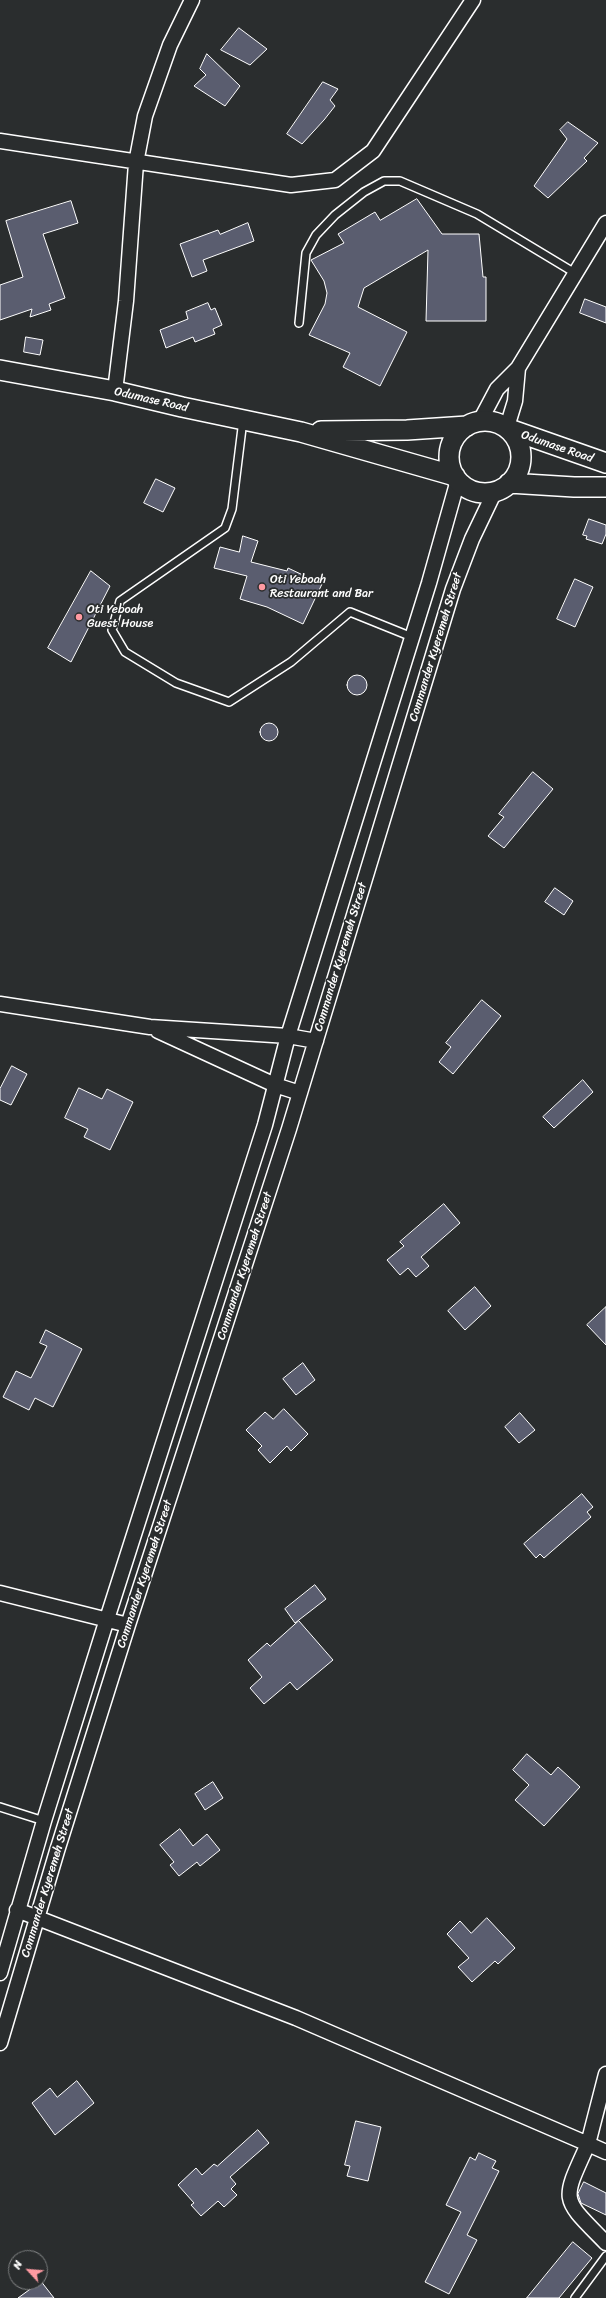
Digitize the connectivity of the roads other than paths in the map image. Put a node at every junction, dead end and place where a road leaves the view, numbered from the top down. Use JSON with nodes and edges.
{"nodes":[{"id":1,"x":192,"y":0,"type":"edge"},
{"id":2,"x":473,"y":0,"type":"edge"},
{"id":3,"x":0,"y":141,"type":"edge"},
{"id":4,"x":136,"y":163,"type":"junction"},
{"id":5,"x":606,"y":223,"type":"edge"},
{"id":6,"x":575,"y":273,"type":"junction"},
{"id":7,"x":299,"y":323,"type":"dead end"},
{"id":8,"x":518,"y":368,"type":"junction"},
{"id":9,"x":0,"y":370,"type":"edge"},
{"id":10,"x":115,"y":391,"type":"junction"},
{"id":11,"x":243,"y":420,"type":"junction"},
{"id":12,"x":473,"y":423,"type":"junction"},
{"id":13,"x":508,"y":428,"type":"junction"},
{"id":14,"x":301,"y":432,"type":"junction"},
{"id":15,"x":606,"y":463,"type":"edge"},
{"id":16,"x":456,"y":478,"type":"junction"},
{"id":17,"x":502,"y":487,"type":"junction"},
{"id":18,"x":606,"y":487,"type":"edge"},
{"id":19,"x":412,"y":637,"type":"junction"},
{"id":20,"x":2,"y":1008,"type":"edge"},
{"id":21,"x":150,"y":1027,"type":"junction"},
{"id":22,"x":288,"y":1036,"type":"junction"},
{"id":23,"x":316,"y":1042,"type":"junction"},
{"id":24,"x":275,"y":1085,"type":"junction"},
{"id":25,"x":300,"y":1093,"type":"junction"},
{"id":26,"x":0,"y":1593,"type":"edge"},
{"id":27,"x":107,"y":1619,"type":"junction"},
{"id":28,"x":128,"y":1625,"type":"junction"},
{"id":29,"x":0,"y":1807,"type":"edge"},
{"id":30,"x":44,"y":1821,"type":"junction"},
{"id":31,"x":17,"y":1910,"type":"junction"},
{"id":32,"x":38,"y":1918,"type":"junction"},
{"id":33,"x":0,"y":1973,"type":"edge"},
{"id":34,"x":0,"y":2043,"type":"edge"},
{"id":35,"x":606,"y":2074,"type":"edge"},
{"id":36,"x":588,"y":2144,"type":"junction"},
{"id":37,"x":606,"y":2152,"type":"edge"},
{"id":38,"x":606,"y":2243,"type":"edge"},
{"id":39,"x":606,"y":2256,"type":"edge"},
{"id":40,"x":575,"y":2298,"type":"edge"}],
"edges":[{"from":1,"to":4,"type":"street"},
{"from":2,"to":4,"type":"street"},
{"from":3,"to":4,"type":"street"},
{"from":4,"to":10,"type":"street"},
{"from":5,"to":6,"type":"street"},
{"from":6,"to":7,"type":"lane"},
{"from":6,"to":8,"type":"street"},
{"from":8,"to":12,"type":"street"},
{"from":8,"to":13,"type":"street"},
{"from":9,"to":10,"type":"main road","name":"Odumase Road"},
{"from":10,"to":11,"type":"main road","name":"Odumase Road"},
{"from":11,"to":14,"type":"main road","name":"Odumase Road"},
{"from":11,"to":19,"type":"lane"},
{"from":12,"to":13,"type":"main road"},
{"from":12,"to":14,"type":"main road","name":"Odumase Road"},
{"from":12,"to":16,"type":"main road"},
{"from":13,"to":15,"type":"main road","name":"Odumase Road"},
{"from":13,"to":17,"type":"main road"},
{"from":14,"to":16,"type":"main road","name":"Odumase Road"},
{"from":16,"to":17,"type":"main road"},
{"from":16,"to":19,"type":"street","name":"Commander Kyeremeh Street"},
{"from":17,"to":18,"type":"main road"},
{"from":17,"to":23,"type":"street","name":"Commander Kyeremeh Street"},
{"from":19,"to":22,"type":"street","name":"Commander Kyeremeh Street"},
{"from":20,"to":21,"type":"street"},
{"from":21,"to":22,"type":"street"},
{"from":21,"to":24,"type":"street"},
{"from":22,"to":23,"type":"street"},
{"from":22,"to":24,"type":"street","name":"Commander Kyeremeh Street"},
{"from":23,"to":25,"type":"street","name":"Commander Kyeremeh Street"},
{"from":24,"to":25,"type":"street"},
{"from":24,"to":27,"type":"street","name":"Commander Kyeremeh Street"},
{"from":25,"to":28,"type":"street","name":"Commander Kyeremeh Street"},
{"from":26,"to":27,"type":"street"},
{"from":27,"to":28,"type":"street"},
{"from":27,"to":30,"type":"street","name":"Commander Kyeremeh Street"},
{"from":28,"to":32,"type":"street","name":"Commander Kyeremeh Street"},
{"from":29,"to":30,"type":"lane"},
{"from":30,"to":31,"type":"street","name":"Commander Kyeremeh Street"},
{"from":31,"to":32,"type":"street"},
{"from":31,"to":33,"type":"street","name":"Commander Kyeremeh Street"},
{"from":32,"to":34,"type":"street","name":"Commander Kyeremeh Street"},
{"from":32,"to":36,"type":"street"},
{"from":35,"to":36,"type":"street"},
{"from":36,"to":37,"type":"street"},
{"from":36,"to":38,"type":"street"},
{"from":39,"to":40,"type":"lane"}]}
